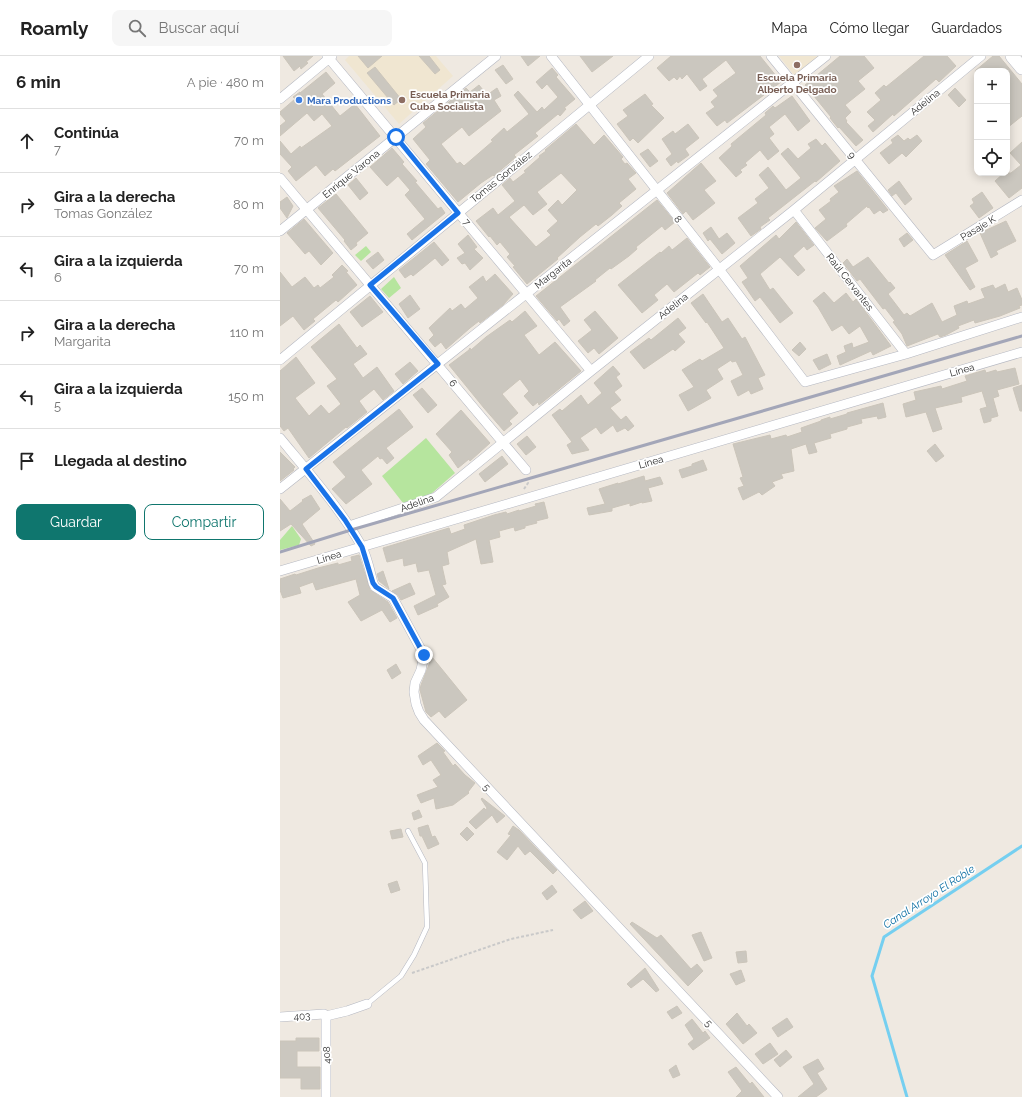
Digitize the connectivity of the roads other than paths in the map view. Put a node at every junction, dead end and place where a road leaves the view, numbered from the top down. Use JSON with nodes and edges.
{"nodes":[{"id":1,"x":496,"y":56,"type":"edge"},
{"id":2,"x":551,"y":56,"type":"edge"},
{"id":3,"x":649,"y":56,"type":"edge"},
{"id":4,"x":771,"y":56,"type":"edge"},
{"id":5,"x":826,"y":56,"type":"edge"},
{"id":6,"x":981,"y":56,"type":"edge"},
{"id":7,"x":1012,"y":56,"type":"edge"},
{"id":8,"x":330,"y":57,"type":"edge"},
{"id":9,"x":1022,"y":68,"type":"edge"},
{"id":10,"x":793,"y":82,"type":"junction"},
{"id":11,"x":280,"y":99,"type":"edge"},
{"id":12,"x":589,"y":105,"type":"junction"},
{"id":13,"x":396,"y":137,"type":"junction"},
{"id":14,"x":856,"y":160,"type":"junction"},
{"id":15,"x":280,"y":178,"type":"edge"},
{"id":16,"x":656,"y":191,"type":"junction"},
{"id":17,"x":1022,"y":200,"type":"edge"},
{"id":18,"x":306,"y":210,"type":"junction"},
{"id":19,"x":794,"y":210,"type":"junction"},
{"id":20,"x":458,"y":213,"type":"junction"},
{"id":21,"x":280,"y":231,"type":"edge"},
{"id":22,"x":933,"y":255,"type":"joint"},
{"id":23,"x":719,"y":269,"type":"junction"},
{"id":24,"x":370,"y":285,"type":"junction"},
{"id":25,"x":526,"y":294,"type":"junction"},
{"id":26,"x":1022,"y":317,"type":"edge"},
{"id":27,"x":1022,"y":352,"type":"edge"},
{"id":28,"x":906,"y":354,"type":"junction"},
{"id":29,"x":280,"y":360,"type":"edge"},
{"id":30,"x":438,"y":364,"type":"junction"},
{"id":31,"x":591,"y":370,"type":"junction"},
{"id":32,"x":280,"y":438,"type":"edge"},
{"id":33,"x":503,"y":442,"type":"junction"},
{"id":34,"x":306,"y":469,"type":"junction"},
{"id":35,"x":526,"y":470,"type":"road end"},
{"id":36,"x":280,"y":489,"type":"edge"},
{"id":37,"x":348,"y":526,"type":"junction"},
{"id":38,"x":362,"y":547,"type":"junction"},
{"id":39,"x":280,"y":571,"type":"edge"},
{"id":40,"x":408,"y":831,"type":"dead end"},
{"id":41,"x":367,"y":1004,"type":"joint"},
{"id":42,"x":325,"y":1015,"type":"junction"},
{"id":43,"x":280,"y":1017,"type":"edge"},
{"id":44,"x":326,"y":1097,"type":"edge"},
{"id":45,"x":778,"y":1097,"type":"edge"}],
"edges":[{"from":1,"to":13,"type":"street","name":"Enrique Varona"},
{"from":2,"to":12,"type":"street","name":"8"},
{"from":3,"to":12,"type":"street","name":"Tomas González"},
{"from":4,"to":10,"type":"street","name":"9"},
{"from":5,"to":10,"type":"street","name":"Margarita"},
{"from":6,"to":14,"type":"street","name":"Adelina"},
{"from":7,"to":9,"type":"street"},
{"from":8,"to":11,"type":"street"},
{"from":8,"to":13,"type":"street","name":"7"},
{"from":10,"to":14,"type":"street","name":"9"},
{"from":10,"to":16,"type":"street","name":"Margarita"},
{"from":12,"to":16,"type":"street","name":"8"},
{"from":12,"to":20,"type":"street","name":"Tomas González"},
{"from":13,"to":18,"type":"street","name":"Enrique Varona"},
{"from":13,"to":20,"type":"street","name":"7"},
{"from":14,"to":19,"type":"street","name":"Adelina"},
{"from":14,"to":22,"type":"street","name":"9"},
{"from":15,"to":18,"type":"street","name":"6"},
{"from":16,"to":23,"type":"street","name":"8"},
{"from":16,"to":25,"type":"street","name":"Margarita"},
{"from":17,"to":22,"type":"street","name":"Pasaje K"},
{"from":18,"to":21,"type":"street","name":"Enrique Varona"},
{"from":18,"to":24,"type":"street","name":"6"},
{"from":19,"to":23,"type":"street","name":"Adelina"},
{"from":19,"to":28,"type":"street","name":"Raúl Cervantes"},
{"from":20,"to":24,"type":"street","name":"Tomas González"},
{"from":20,"to":25,"type":"street","name":"7"},
{"from":23,"to":28,"type":"street","name":"8"},
{"from":23,"to":31,"type":"street","name":"Adelina"},
{"from":24,"to":29,"type":"street","name":"Tomas González"},
{"from":24,"to":30,"type":"street","name":"6"},
{"from":25,"to":30,"type":"street","name":"Margarita"},
{"from":25,"to":31,"type":"street","name":"7"},
{"from":26,"to":28,"type":"street"},
{"from":27,"to":38,"type":"street","name":"Línea"},
{"from":30,"to":33,"type":"street","name":"6"},
{"from":30,"to":34,"type":"street","name":"Margarita"},
{"from":31,"to":33,"type":"street","name":"Adelina"},
{"from":32,"to":34,"type":"street","name":"5"},
{"from":33,"to":35,"type":"street","name":"6"},
{"from":33,"to":37,"type":"street","name":"Adelina"},
{"from":34,"to":36,"type":"street","name":"Margarita"},
{"from":34,"to":37,"type":"street","name":"5"},
{"from":37,"to":38,"type":"street","name":"5"},
{"from":38,"to":39,"type":"street","name":"Línea"},
{"from":38,"to":45,"type":"street","name":"5"},
{"from":40,"to":41,"type":"lane"},
{"from":41,"to":42,"type":"street","name":"403"},
{"from":42,"to":43,"type":"street","name":"403"},
{"from":42,"to":44,"type":"street","name":"408"}]}
